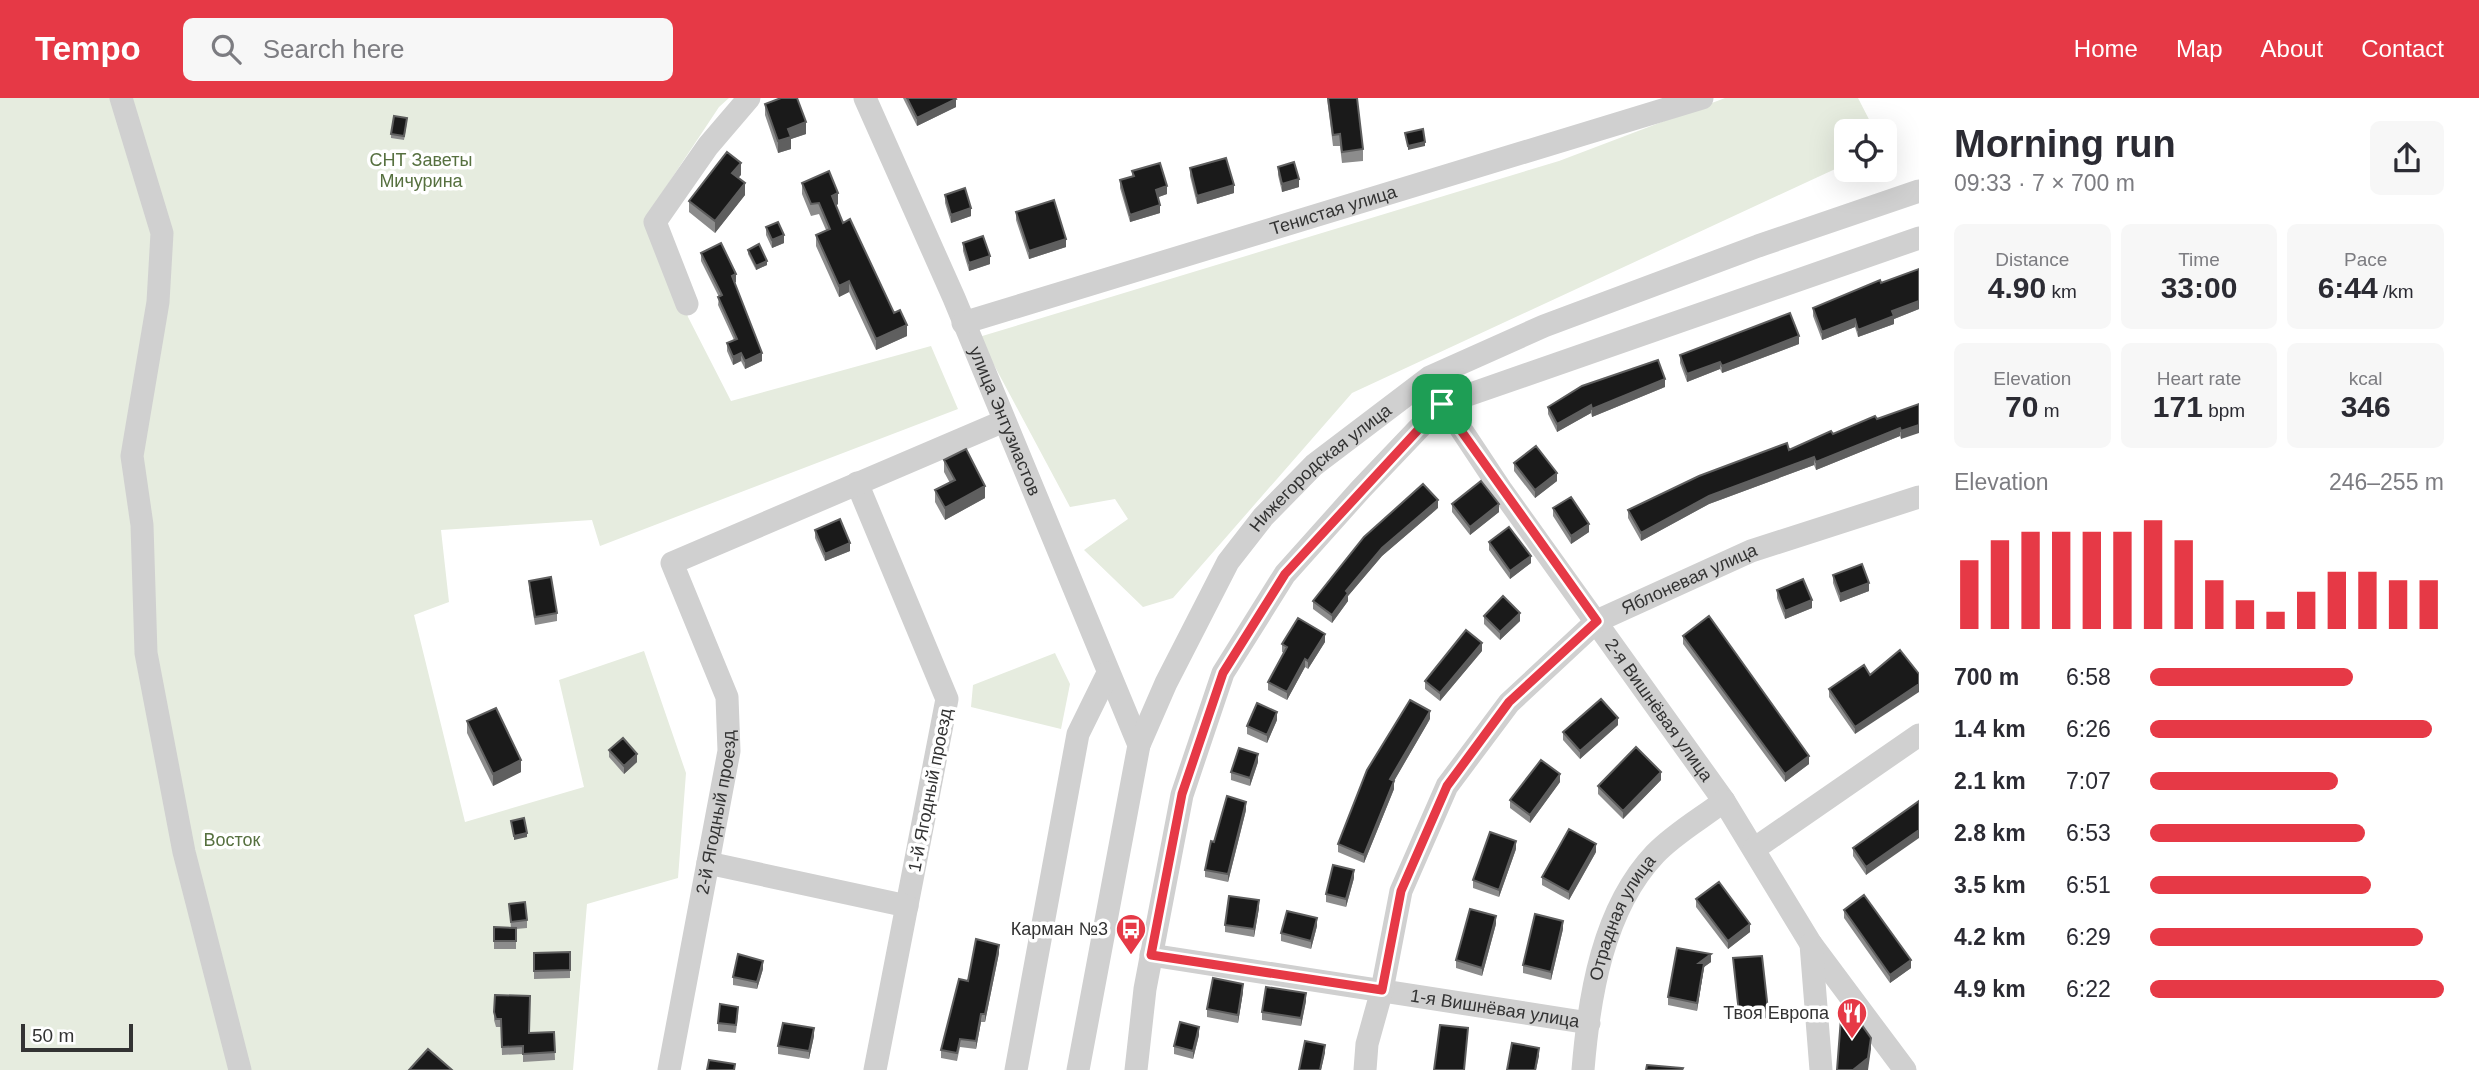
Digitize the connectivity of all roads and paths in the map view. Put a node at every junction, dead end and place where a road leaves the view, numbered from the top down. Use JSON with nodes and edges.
{"nodes":[{"id":1,"x":121,"y":98,"type":"edge"},
{"id":2,"x":749,"y":98,"type":"edge"},
{"id":3,"x":865,"y":98,"type":"edge"},
{"id":4,"x":1702,"y":98,"type":"edge"},
{"id":5,"x":1919,"y":191,"type":"edge"},
{"id":6,"x":1919,"y":238,"type":"edge"},
{"id":7,"x":687,"y":304,"type":"dead end"},
{"id":8,"x":963,"y":323,"type":"junction"},
{"id":9,"x":1430,"y":377,"type":"junction"},
{"id":10,"x":1442,"y":404,"type":"junction"},
{"id":11,"x":1004,"y":421,"type":"junction"},
{"id":12,"x":857,"y":483,"type":"junction"},
{"id":13,"x":1919,"y":497,"type":"edge"},
{"id":14,"x":1597,"y":621,"type":"junction"},
{"id":15,"x":1108,"y":673,"type":"junction"},
{"id":16,"x":1919,"y":735,"type":"edge"},
{"id":17,"x":1139,"y":746,"type":"junction"},
{"id":18,"x":1724,"y":801,"type":"junction"},
{"id":19,"x":1754,"y":849,"type":"junction"},
{"id":20,"x":708,"y":863,"type":"junction"},
{"id":21,"x":907,"y":906,"type":"junction"},
{"id":22,"x":1811,"y":944,"type":"junction"},
{"id":23,"x":1151,"y":955,"type":"junction"},
{"id":24,"x":1382,"y":990,"type":"junction"},
{"id":25,"x":1589,"y":1023,"type":"junction"},
{"id":26,"x":240,"y":1070,"type":"edge"},
{"id":27,"x":669,"y":1070,"type":"edge"},
{"id":28,"x":875,"y":1070,"type":"edge"},
{"id":29,"x":1016,"y":1070,"type":"edge"},
{"id":30,"x":1078,"y":1070,"type":"edge"},
{"id":31,"x":1136,"y":1070,"type":"edge"},
{"id":32,"x":1365,"y":1070,"type":"edge"},
{"id":33,"x":1583,"y":1070,"type":"edge"},
{"id":34,"x":1821,"y":1070,"type":"edge"},
{"id":35,"x":1905,"y":1070,"type":"edge"}],
"edges":[{"from":1,"to":26,"type":"street"},
{"from":2,"to":7,"type":"street"},
{"from":3,"to":8,"type":"street","name":"улица Энтузиастов"},
{"from":4,"to":8,"type":"street","name":"Тенистая улица"},
{"from":5,"to":9,"type":"street","name":"Нижегородская улица"},
{"from":6,"to":10,"type":"street"},
{"from":8,"to":11,"type":"street","name":"улица Энтузиастов"},
{"from":9,"to":10,"type":"street","name":"2-я Вишнёвая улица"},
{"from":9,"to":17,"type":"street","name":"Нижегородская улица"},
{"from":10,"to":14,"type":"street","name":"2-я Вишнёвая улица"},
{"from":10,"to":23,"type":"street"},
{"from":11,"to":12,"type":"street"},
{"from":11,"to":15,"type":"street","name":"улица Энтузиастов"},
{"from":12,"to":20,"type":"street","name":"2-й Ягодный проезд"},
{"from":12,"to":21,"type":"street","name":"1-й Ягодный проезд"},
{"from":13,"to":14,"type":"street","name":"Яблоневая улица"},
{"from":14,"to":18,"type":"street","name":"2-я Вишнёвая улица"},
{"from":14,"to":24,"type":"street","name":"Яблоневая улица"},
{"from":15,"to":17,"type":"street","name":"улица Энтузиастов"},
{"from":15,"to":29,"type":"street"},
{"from":16,"to":19,"type":"street"},
{"from":17,"to":30,"type":"street","name":"Нижегородская улица"},
{"from":18,"to":19,"type":"street","name":"2-я Вишнёвая улица"},
{"from":18,"to":25,"type":"street","name":"Отрадная улица"},
{"from":19,"to":22,"type":"street","name":"2-я Вишнёвая улица"},
{"from":20,"to":21,"type":"street"},
{"from":20,"to":27,"type":"street","name":"2-й Ягодный проезд"},
{"from":21,"to":28,"type":"street","name":"1-й Ягодный проезд"},
{"from":22,"to":34,"type":"street","name":"2-я Вишнёвая улица"},
{"from":22,"to":35,"type":"street","name":"2-я Вишнёвая улица"},
{"from":23,"to":24,"type":"street","name":"1-я Вишнёвая улица"},
{"from":23,"to":31,"type":"street"},
{"from":24,"to":25,"type":"street","name":"1-я Вишнёвая улица"},
{"from":24,"to":32,"type":"street","name":"Яблоневая улица"},
{"from":25,"to":33,"type":"street","name":"Отрадная улица"}]}
